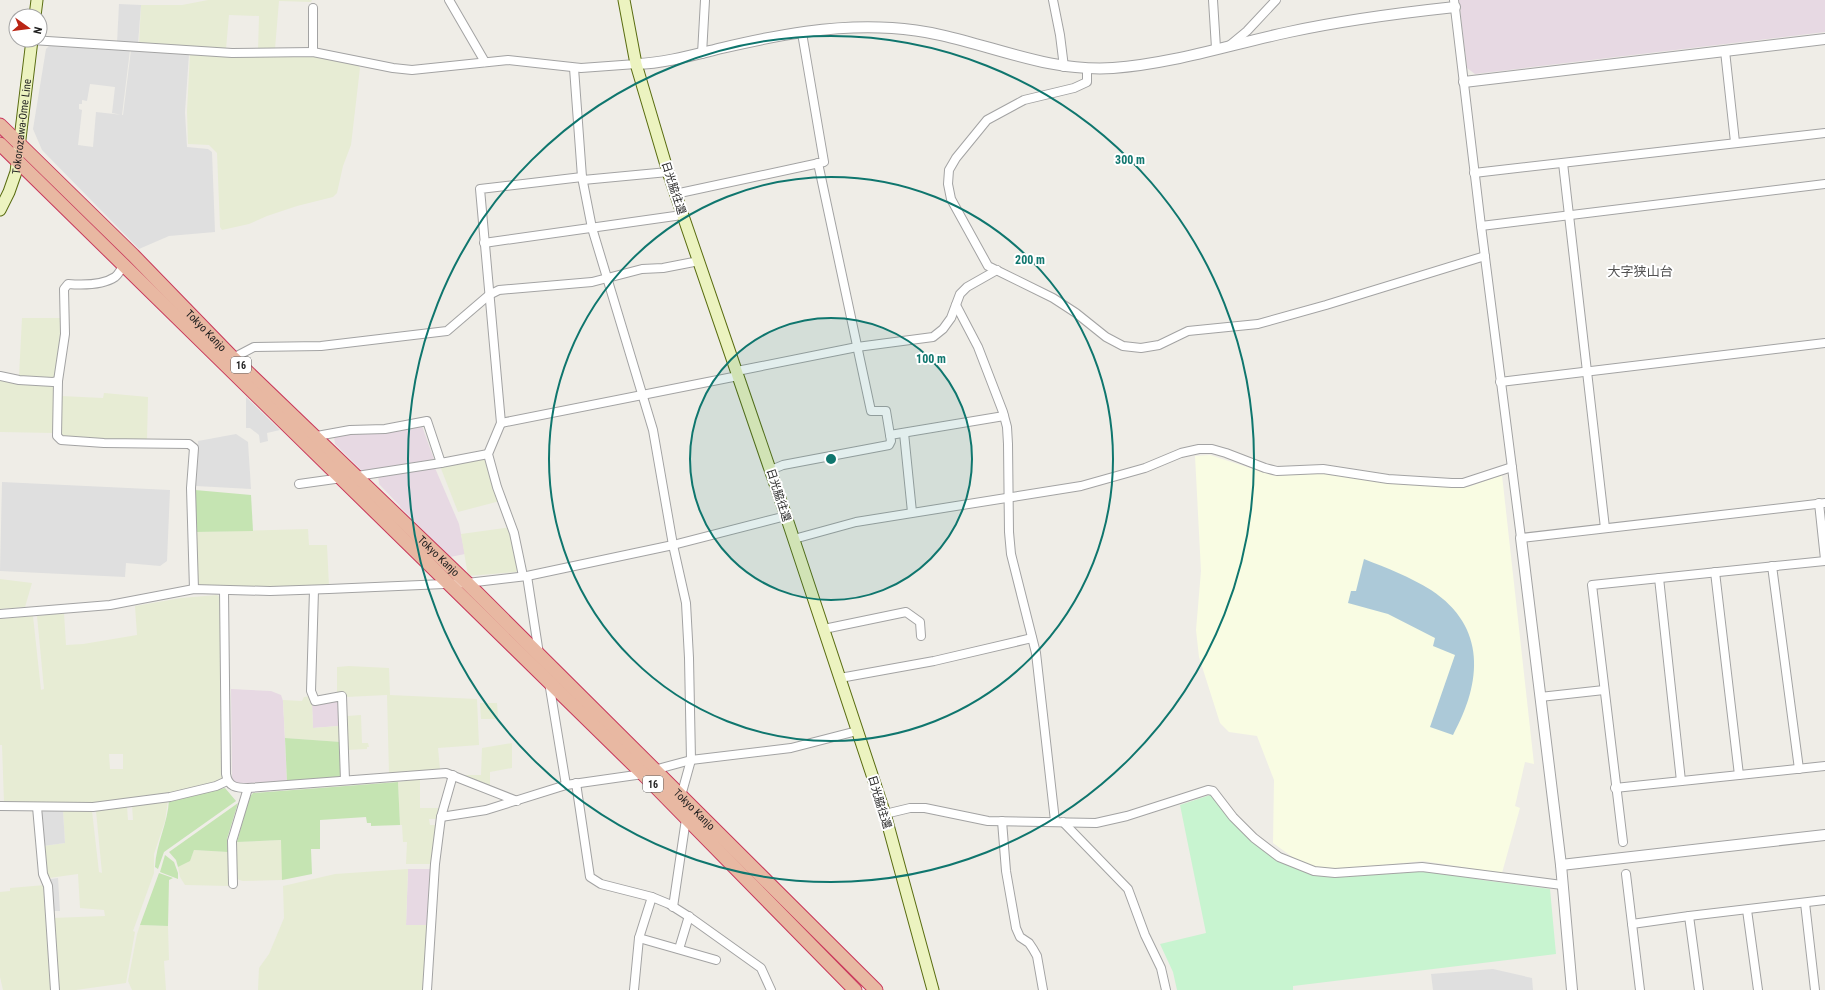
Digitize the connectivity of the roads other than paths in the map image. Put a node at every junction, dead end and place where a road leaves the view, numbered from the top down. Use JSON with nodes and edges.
{"nodes":[{"id":1,"x":449,"y":0,"type":"edge"},
{"id":2,"x":624,"y":0,"type":"edge"},
{"id":3,"x":705,"y":0,"type":"edge"},
{"id":4,"x":1053,"y":0,"type":"edge"},
{"id":5,"x":1212,"y":0,"type":"edge"},
{"id":6,"x":1276,"y":0,"type":"edge"},
{"id":7,"x":1454,"y":3,"type":"edge"},
{"id":8,"x":313,"y":8,"type":"dead end"},
{"id":9,"x":802,"y":33,"type":"junction"},
{"id":10,"x":1825,"y":38,"type":"edge"},
{"id":11,"x":48,"y":41,"type":"edge"},
{"id":12,"x":1230,"y":45,"type":"junction"},
{"id":13,"x":31,"y":48,"type":"edge"},
{"id":14,"x":1216,"y":48,"type":"junction"},
{"id":15,"x":1725,"y":51,"type":"junction"},
{"id":16,"x":313,"y":52,"type":"junction"},
{"id":17,"x":702,"y":54,"type":"junction"},
{"id":18,"x":485,"y":62,"type":"junction"},
{"id":19,"x":636,"y":64,"type":"junction"},
{"id":20,"x":1064,"y":67,"type":"junction"},
{"id":21,"x":574,"y":68,"type":"junction"},
{"id":22,"x":1087,"y":68,"type":"junction"},
{"id":23,"x":1464,"y":82,"type":"junction"},
{"id":24,"x":0,"y":125,"type":"edge"},
{"id":25,"x":1825,"y":133,"type":"edge"},
{"id":26,"x":1735,"y":142,"type":"junction"},
{"id":27,"x":0,"y":144,"type":"edge"},
{"id":28,"x":19,"y":144,"type":"junction"},
{"id":29,"x":17,"y":161,"type":"junction"},
{"id":30,"x":818,"y":163,"type":"junction"},
{"id":31,"x":1563,"y":163,"type":"junction"},
{"id":32,"x":668,"y":172,"type":"junction"},
{"id":33,"x":1474,"y":173,"type":"junction"},
{"id":34,"x":583,"y":178,"type":"junction"},
{"id":35,"x":1825,"y":184,"type":"edge"},
{"id":36,"x":675,"y":194,"type":"junction"},
{"id":37,"x":0,"y":210,"type":"edge"},
{"id":38,"x":1569,"y":214,"type":"junction"},
{"id":39,"x":682,"y":215,"type":"junction"},
{"id":40,"x":1481,"y":226,"type":"junction"},
{"id":41,"x":592,"y":228,"type":"junction"},
{"id":42,"x":484,"y":243,"type":"junction"},
{"id":43,"x":1485,"y":256,"type":"junction"},
{"id":44,"x":699,"y":261,"type":"junction"},
{"id":45,"x":124,"y":264,"type":"junction"},
{"id":46,"x":997,"y":270,"type":"junction"},
{"id":47,"x":607,"y":278,"type":"junction"},
{"id":48,"x":489,"y":295,"type":"junction"},
{"id":49,"x":956,"y":305,"type":"junction"},
{"id":50,"x":1825,"y":343,"type":"edge"},
{"id":51,"x":857,"y":347,"type":"junction"},
{"id":52,"x":233,"y":358,"type":"junction"},
{"id":53,"x":1587,"y":372,"type":"junction"},
{"id":54,"x":738,"y":374,"type":"junction"},
{"id":55,"x":0,"y":376,"type":"edge"},
{"id":56,"x":58,"y":380,"type":"junction"},
{"id":57,"x":1500,"y":382,"type":"junction"},
{"id":58,"x":643,"y":394,"type":"junction"},
{"id":59,"x":1004,"y":416,"type":"junction"},
{"id":60,"x":501,"y":423,"type":"junction"},
{"id":61,"x":904,"y":433,"type":"junction"},
{"id":62,"x":890,"y":435,"type":"junction"},
{"id":63,"x":316,"y":436,"type":"junction"},
{"id":64,"x":488,"y":454,"type":"junction"},
{"id":65,"x":441,"y":463,"type":"junction"},
{"id":66,"x":1512,"y":467,"type":"junction"},
{"id":67,"x":771,"y":470,"type":"junction"},
{"id":68,"x":357,"y":476,"type":"junction"},
{"id":69,"x":342,"y":478,"type":"junction"},
{"id":70,"x":299,"y":484,"type":"dead end"},
{"id":71,"x":1009,"y":497,"type":"junction"},
{"id":72,"x":1822,"y":503,"type":"edge"},
{"id":73,"x":912,"y":512,"type":"junction"},
{"id":74,"x":786,"y":516,"type":"junction"},
{"id":75,"x":1605,"y":528,"type":"junction"},
{"id":76,"x":1521,"y":538,"type":"junction"},
{"id":77,"x":794,"y":539,"type":"junction"},
{"id":78,"x":673,"y":545,"type":"junction"},
{"id":79,"x":1825,"y":560,"type":"edge"},
{"id":80,"x":1772,"y":566,"type":"junction"},
{"id":81,"x":1715,"y":572,"type":"junction"},
{"id":82,"x":525,"y":576,"type":"junction"},
{"id":83,"x":1659,"y":578,"type":"junction"},
{"id":84,"x":447,"y":583,"type":"junction"},
{"id":85,"x":467,"y":583,"type":"junction"},
{"id":86,"x":194,"y":589,"type":"junction"},
{"id":87,"x":224,"y":590,"type":"junction"},
{"id":88,"x":314,"y":590,"type":"junction"},
{"id":89,"x":0,"y":614,"type":"edge"},
{"id":90,"x":824,"y":629,"type":"junction"},
{"id":91,"x":921,"y":636,"type":"dead end"},
{"id":92,"x":1032,"y":638,"type":"junction"},
{"id":93,"x":539,"y":655,"type":"junction"},
{"id":94,"x":840,"y":678,"type":"junction"},
{"id":95,"x":549,"y":682,"type":"junction"},
{"id":96,"x":1604,"y":690,"type":"junction"},
{"id":97,"x":1540,"y":697,"type":"junction"},
{"id":98,"x":857,"y":731,"type":"junction"},
{"id":99,"x":691,"y":760,"type":"junction"},
{"id":100,"x":1825,"y":766,"type":"edge"},
{"id":101,"x":1799,"y":769,"type":"junction"},
{"id":102,"x":649,"y":772,"type":"junction"},
{"id":103,"x":453,"y":775,"type":"junction"},
{"id":104,"x":1739,"y":775,"type":"junction"},
{"id":105,"x":345,"y":780,"type":"junction"},
{"id":106,"x":227,"y":781,"type":"junction"},
{"id":107,"x":1681,"y":781,"type":"junction"},
{"id":108,"x":576,"y":783,"type":"junction"},
{"id":109,"x":566,"y":784,"type":"junction"},
{"id":110,"x":248,"y":788,"type":"junction"},
{"id":111,"x":1616,"y":788,"type":"junction"},
{"id":112,"x":681,"y":796,"type":"junction"},
{"id":113,"x":516,"y":801,"type":"junction"},
{"id":114,"x":0,"y":806,"type":"edge"},
{"id":115,"x":37,"y":807,"type":"junction"},
{"id":116,"x":884,"y":814,"type":"junction"},
{"id":117,"x":441,"y":817,"type":"junction"},
{"id":118,"x":686,"y":819,"type":"junction"},
{"id":119,"x":1002,"y":821,"type":"junction"},
{"id":120,"x":1059,"y":822,"type":"junction"},
{"id":121,"x":1825,"y":835,"type":"edge"},
{"id":122,"x":1623,"y":842,"type":"dead end"},
{"id":123,"x":1561,"y":865,"type":"junction"},
{"id":124,"x":1626,"y":874,"type":"dead end"},
{"id":125,"x":233,"y":884,"type":"dead end"},
{"id":126,"x":1562,"y":885,"type":"junction"},
{"id":127,"x":652,"y":897,"type":"junction"},
{"id":128,"x":1825,"y":900,"type":"edge"},
{"id":129,"x":1805,"y":903,"type":"junction"},
{"id":130,"x":673,"y":907,"type":"junction"},
{"id":131,"x":1747,"y":910,"type":"junction"},
{"id":132,"x":688,"y":916,"type":"junction"},
{"id":133,"x":1689,"y":916,"type":"junction"},
{"id":134,"x":1632,"y":924,"type":"junction"},
{"id":135,"x":639,"y":938,"type":"junction"},
{"id":136,"x":679,"y":949,"type":"junction"},
{"id":137,"x":716,"y":960,"type":"dead end"},
{"id":138,"x":55,"y":990,"type":"edge"},
{"id":139,"x":427,"y":990,"type":"edge"},
{"id":140,"x":634,"y":990,"type":"edge"},
{"id":141,"x":772,"y":990,"type":"edge"},
{"id":142,"x":855,"y":990,"type":"edge"},
{"id":143,"x":876,"y":990,"type":"edge"},
{"id":144,"x":933,"y":990,"type":"edge"},
{"id":145,"x":1043,"y":990,"type":"edge"},
{"id":146,"x":1166,"y":990,"type":"edge"},
{"id":147,"x":1572,"y":990,"type":"edge"},
{"id":148,"x":1640,"y":990,"type":"edge"},
{"id":149,"x":1699,"y":990,"type":"edge"},
{"id":150,"x":1758,"y":990,"type":"edge"},
{"id":151,"x":1815,"y":990,"type":"edge"}],
"edges":[{"from":1,"to":18,"type":"street"},
{"from":2,"to":19,"type":"main road","name":"日光脇往還"},
{"from":3,"to":17,"type":"street"},
{"from":4,"to":20,"type":"street"},
{"from":5,"to":14,"type":"street"},
{"from":6,"to":12,"type":"street"},
{"from":7,"to":12,"type":"street"},
{"from":7,"to":23,"type":"street"},
{"from":8,"to":16,"type":"street"},
{"from":9,"to":17,"type":"street"},
{"from":9,"to":20,"type":"street"},
{"from":9,"to":30,"type":"street"},
{"from":10,"to":15,"type":"street"},
{"from":11,"to":16,"type":"street"},
{"from":12,"to":14,"type":"street"},
{"from":13,"to":28,"type":"main road","name":"Tokorozawa-Ome Line"},
{"from":14,"to":22,"type":"street"},
{"from":15,"to":23,"type":"street"},
{"from":15,"to":26,"type":"street"},
{"from":16,"to":18,"type":"street"},
{"from":17,"to":19,"type":"street"},
{"from":18,"to":21,"type":"street"},
{"from":19,"to":21,"type":"street"},
{"from":19,"to":32,"type":"main road","name":"日光脇往還"},
{"from":20,"to":22,"type":"street"},
{"from":21,"to":34,"type":"street"},
{"from":22,"to":46,"type":"street"},
{"from":23,"to":33,"type":"street"},
{"from":24,"to":28,"type":"highway","name":"Tokyo Kanjo","number":"16"},
{"from":25,"to":26,"type":"street"},
{"from":26,"to":31,"type":"street"},
{"from":27,"to":29,"type":"highway","name":"Tokyo Kanjo","number":"16"},
{"from":28,"to":29,"type":"main road","name":"Tokorozawa-Ome Line"},
{"from":28,"to":52,"type":"highway","name":"Tokyo Kanjo","number":"16"},
{"from":29,"to":37,"type":"main road","name":"Tokorozawa-Ome Line"},
{"from":29,"to":45,"type":"highway","name":"Tokyo Kanjo","number":"16"},
{"from":30,"to":36,"type":"street"},
{"from":30,"to":51,"type":"street"},
{"from":31,"to":33,"type":"street"},
{"from":31,"to":38,"type":"street"},
{"from":32,"to":34,"type":"street"},
{"from":32,"to":36,"type":"main road","name":"日光脇往還"},
{"from":33,"to":40,"type":"street"},
{"from":34,"to":41,"type":"street"},
{"from":34,"to":42,"type":"street"},
{"from":35,"to":38,"type":"street"},
{"from":36,"to":39,"type":"main road","name":"日光脇往還"},
{"from":38,"to":40,"type":"street"},
{"from":38,"to":53,"type":"street"},
{"from":39,"to":41,"type":"street"},
{"from":39,"to":44,"type":"main road","name":"日光脇往還"},
{"from":40,"to":43,"type":"street"},
{"from":41,"to":42,"type":"street"},
{"from":41,"to":47,"type":"street"},
{"from":42,"to":48,"type":"street"},
{"from":43,"to":46,"type":"street"},
{"from":43,"to":57,"type":"street"},
{"from":44,"to":47,"type":"street"},
{"from":44,"to":54,"type":"main road","name":"日光脇往還"},
{"from":45,"to":56,"type":"street"},
{"from":45,"to":69,"type":"highway","name":"Tokyo Kanjo","number":"16"},
{"from":46,"to":49,"type":"street"},
{"from":47,"to":48,"type":"street"},
{"from":47,"to":58,"type":"street"},
{"from":48,"to":52,"type":"street"},
{"from":48,"to":60,"type":"street"},
{"from":49,"to":51,"type":"street"},
{"from":49,"to":59,"type":"street"},
{"from":50,"to":53,"type":"street"},
{"from":51,"to":54,"type":"street"},
{"from":51,"to":62,"type":"street"},
{"from":52,"to":63,"type":"highway","name":"Tokyo Kanjo","number":"16"},
{"from":53,"to":57,"type":"street"},
{"from":53,"to":75,"type":"street"},
{"from":54,"to":58,"type":"street"},
{"from":54,"to":67,"type":"main road","name":"日光脇往還"},
{"from":55,"to":56,"type":"street"},
{"from":56,"to":86,"type":"street"},
{"from":57,"to":66,"type":"street"},
{"from":58,"to":60,"type":"street"},
{"from":58,"to":78,"type":"street"},
{"from":59,"to":61,"type":"street"},
{"from":59,"to":71,"type":"street"},
{"from":60,"to":64,"type":"street"},
{"from":61,"to":62,"type":"street"},
{"from":61,"to":73,"type":"street"},
{"from":62,"to":67,"type":"street"},
{"from":63,"to":65,"type":"street"},
{"from":63,"to":68,"type":"highway","name":"Tokyo Kanjo","number":"16"},
{"from":64,"to":65,"type":"street"},
{"from":64,"to":82,"type":"street"},
{"from":65,"to":68,"type":"street"},
{"from":66,"to":71,"type":"street"},
{"from":66,"to":76,"type":"street"},
{"from":67,"to":74,"type":"main road","name":"日光脇往還"},
{"from":68,"to":85,"type":"highway","name":"Tokyo Kanjo","number":"16"},
{"from":69,"to":70,"type":"street"},
{"from":69,"to":84,"type":"highway","name":"Tokyo Kanjo","number":"16"},
{"from":71,"to":73,"type":"street"},
{"from":71,"to":92,"type":"street"},
{"from":72,"to":75,"type":"street"},
{"from":72,"to":79,"type":"street"},
{"from":73,"to":77,"type":"street"},
{"from":74,"to":77,"type":"main road","name":"日光脇往還"},
{"from":74,"to":78,"type":"street"},
{"from":75,"to":76,"type":"street"},
{"from":76,"to":97,"type":"street"},
{"from":77,"to":90,"type":"main road","name":"日光脇往還"},
{"from":78,"to":82,"type":"street"},
{"from":78,"to":99,"type":"street"},
{"from":79,"to":80,"type":"street"},
{"from":80,"to":81,"type":"street"},
{"from":80,"to":101,"type":"street"},
{"from":81,"to":83,"type":"street"},
{"from":81,"to":104,"type":"street"},
{"from":82,"to":85,"type":"street"},
{"from":82,"to":93,"type":"street"},
{"from":83,"to":96,"type":"street"},
{"from":83,"to":107,"type":"street"},
{"from":84,"to":85,"type":"street"},
{"from":84,"to":88,"type":"street"},
{"from":84,"to":95,"type":"highway","name":"Tokyo Kanjo","number":"16"},
{"from":85,"to":93,"type":"highway","name":"Tokyo Kanjo","number":"16"},
{"from":86,"to":87,"type":"street"},
{"from":86,"to":89,"type":"street"},
{"from":87,"to":88,"type":"street"},
{"from":87,"to":106,"type":"street"},
{"from":88,"to":105,"type":"street"},
{"from":90,"to":91,"type":"street"},
{"from":90,"to":94,"type":"main road","name":"日光脇往還"},
{"from":92,"to":94,"type":"street"},
{"from":92,"to":120,"type":"street"},
{"from":93,"to":102,"type":"highway","name":"Tokyo Kanjo","number":"16"},
{"from":94,"to":98,"type":"main road","name":"日光脇往還"},
{"from":95,"to":102,"type":"highway","name":"Tokyo Kanjo","number":"16"},
{"from":95,"to":109,"type":"street"},
{"from":96,"to":97,"type":"street"},
{"from":96,"to":111,"type":"street"},
{"from":97,"to":123,"type":"street"},
{"from":98,"to":99,"type":"street"},
{"from":98,"to":116,"type":"main road","name":"日光脇往還"},
{"from":99,"to":102,"type":"street"},
{"from":99,"to":112,"type":"street"},
{"from":100,"to":101,"type":"street"},
{"from":101,"to":104,"type":"street"},
{"from":102,"to":108,"type":"street"},
{"from":102,"to":112,"type":"highway","name":"Tokyo Kanjo","number":"16"},
{"from":102,"to":118,"type":"highway","name":"Tokyo Kanjo","number":"16"},
{"from":103,"to":105,"type":"street"},
{"from":103,"to":113,"type":"street"},
{"from":103,"to":117,"type":"street"},
{"from":104,"to":107,"type":"street"},
{"from":105,"to":110,"type":"street"},
{"from":106,"to":110,"type":"street"},
{"from":106,"to":115,"type":"street"},
{"from":107,"to":111,"type":"street"},
{"from":108,"to":109,"type":"street"},
{"from":108,"to":127,"type":"street"},
{"from":109,"to":113,"type":"street"},
{"from":110,"to":125,"type":"street"},
{"from":111,"to":122,"type":"street"},
{"from":112,"to":143,"type":"highway","name":"Tokyo Kanjo","number":"16"},
{"from":113,"to":117,"type":"street"},
{"from":114,"to":115,"type":"street"},
{"from":115,"to":138,"type":"street"},
{"from":116,"to":119,"type":"street"},
{"from":116,"to":144,"type":"main road","name":"日光脇往還"},
{"from":117,"to":139,"type":"street"},
{"from":118,"to":130,"type":"street"},
{"from":118,"to":142,"type":"highway","name":"Tokyo Kanjo","number":"16"},
{"from":119,"to":120,"type":"street"},
{"from":119,"to":145,"type":"street"},
{"from":120,"to":126,"type":"street"},
{"from":120,"to":146,"type":"street"},
{"from":121,"to":123,"type":"street"},
{"from":123,"to":126,"type":"street"},
{"from":124,"to":134,"type":"street"},
{"from":126,"to":147,"type":"street"},
{"from":127,"to":130,"type":"street"},
{"from":127,"to":135,"type":"street"},
{"from":128,"to":129,"type":"street"},
{"from":129,"to":131,"type":"street"},
{"from":129,"to":151,"type":"street"},
{"from":130,"to":132,"type":"street"},
{"from":131,"to":133,"type":"street"},
{"from":131,"to":150,"type":"street"},
{"from":132,"to":136,"type":"street"},
{"from":132,"to":141,"type":"street"},
{"from":133,"to":134,"type":"street"},
{"from":133,"to":149,"type":"street"},
{"from":134,"to":148,"type":"street"},
{"from":135,"to":136,"type":"street"},
{"from":135,"to":140,"type":"street"},
{"from":136,"to":137,"type":"street"}]}
